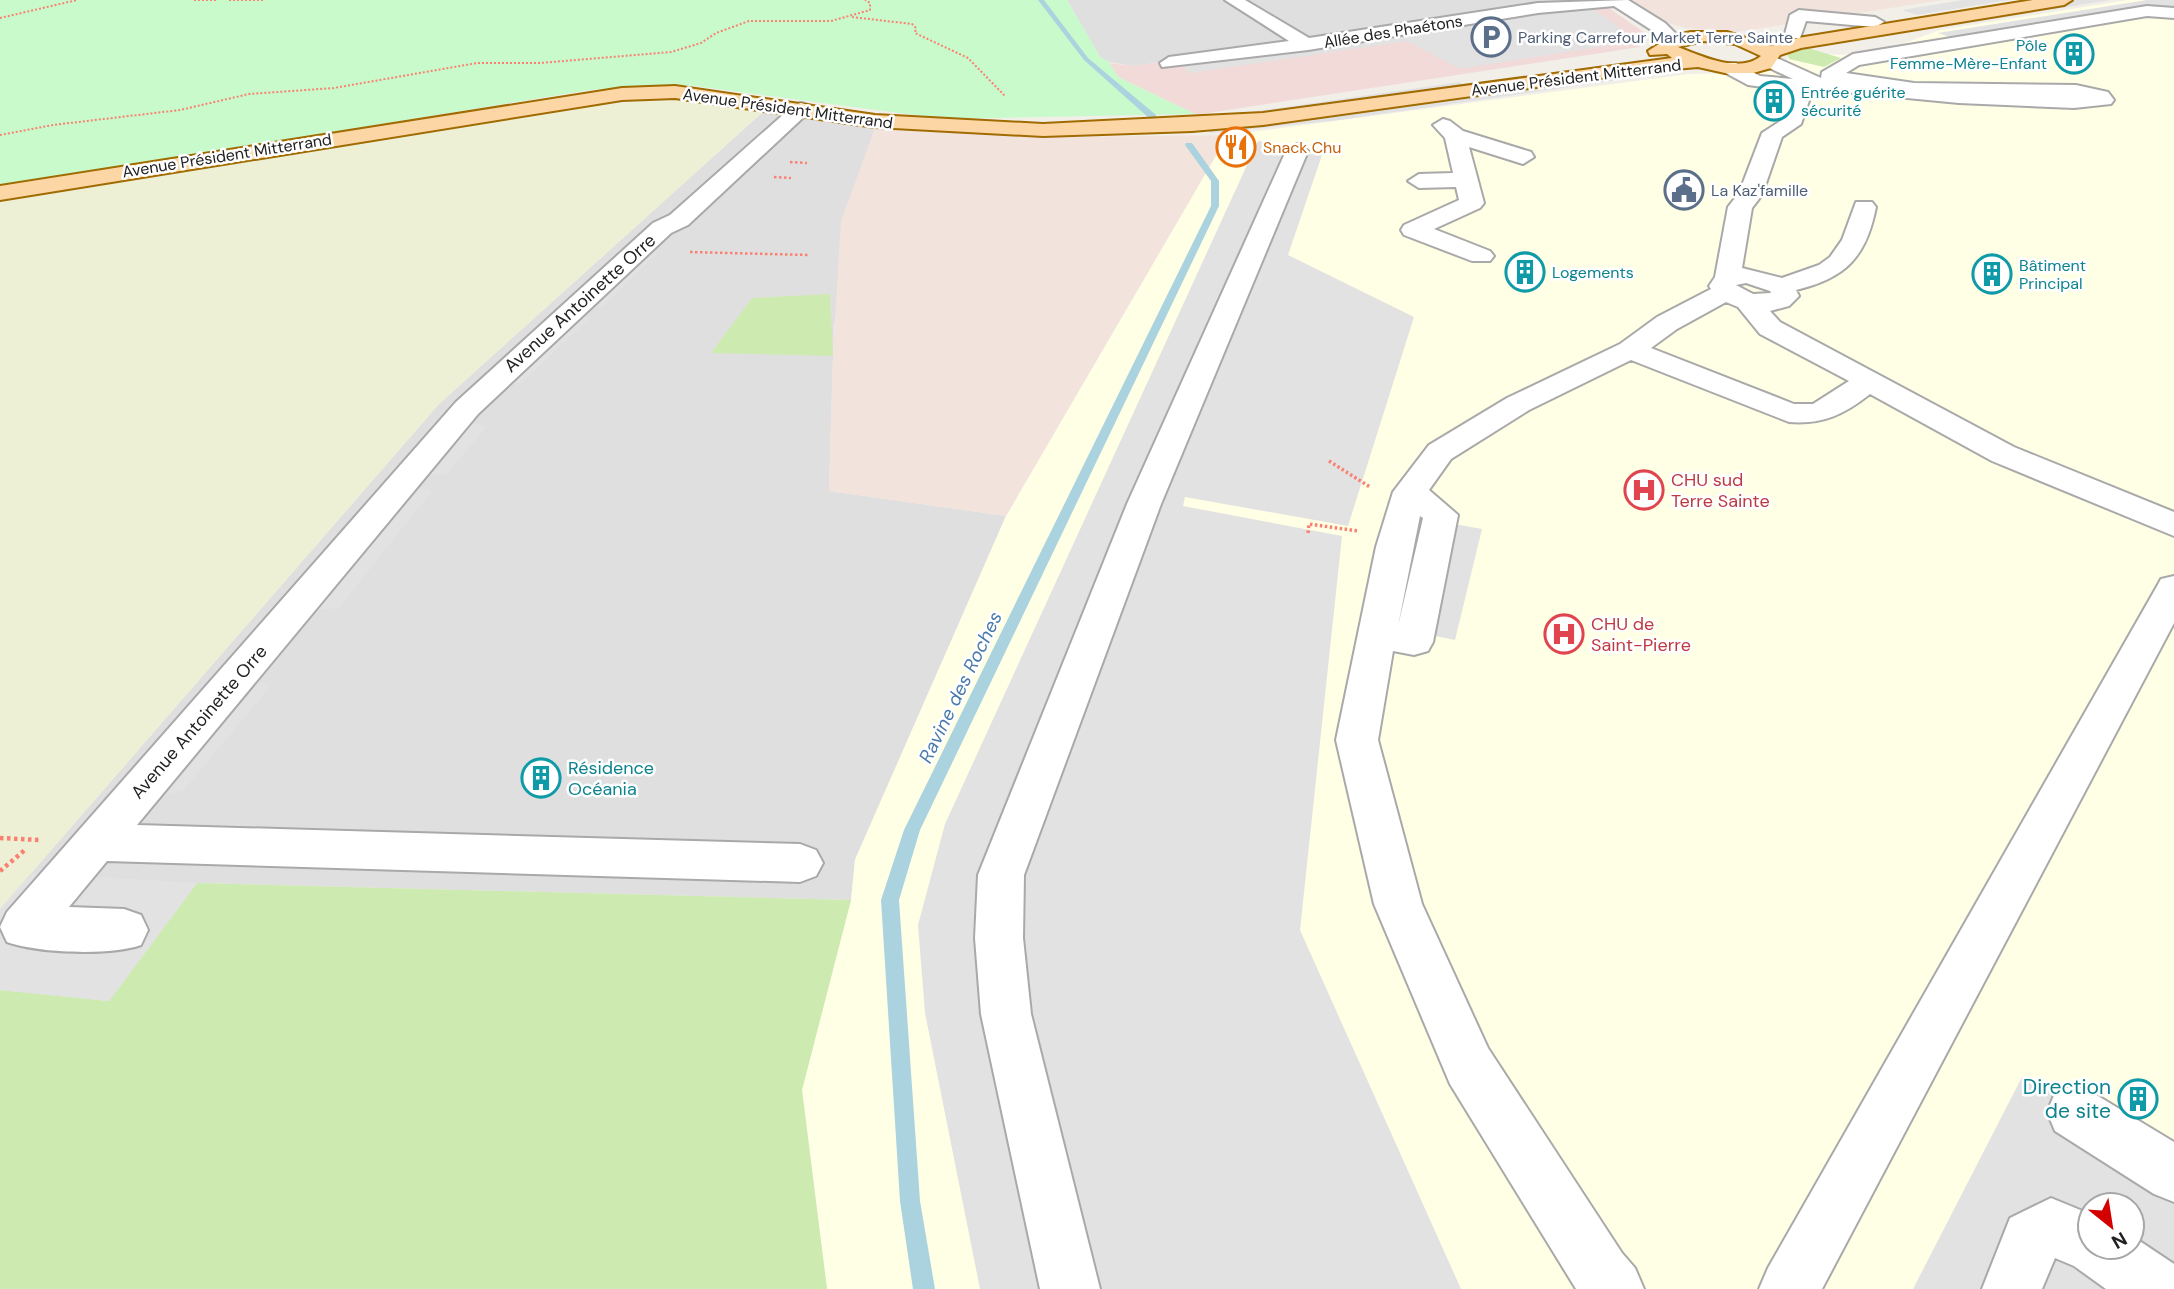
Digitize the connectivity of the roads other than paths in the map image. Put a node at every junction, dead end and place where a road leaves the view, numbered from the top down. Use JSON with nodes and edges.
{"nodes":[{"id":1,"x":1233,"y":0,"type":"edge"},
{"id":2,"x":2009,"y":0,"type":"edge"},
{"id":3,"x":2064,"y":0,"type":"edge"},
{"id":4,"x":1616,"y":1,"type":"edge"},
{"id":5,"x":2174,"y":13,"type":"edge"},
{"id":6,"x":1875,"y":22,"type":"junction"},
{"id":7,"x":1659,"y":26,"type":"junction"},
{"id":8,"x":1794,"y":34,"type":"junction"},
{"id":9,"x":1703,"y":37,"type":"junction"},
{"id":10,"x":1734,"y":40,"type":"junction"},
{"id":11,"x":1673,"y":44,"type":"junction"},
{"id":12,"x":1308,"y":45,"type":"junction"},
{"id":13,"x":1769,"y":57,"type":"junction"},
{"id":14,"x":1697,"y":62,"type":"junction"},
{"id":15,"x":1169,"y":63,"type":"dead end"},
{"id":16,"x":1729,"y":67,"type":"junction"},
{"id":17,"x":1755,"y":81,"type":"junction"},
{"id":18,"x":1813,"y":81,"type":"junction"},
{"id":19,"x":1456,"y":92,"type":"junction"},
{"id":20,"x":801,"y":109,"type":"junction"},
{"id":21,"x":1773,"y":133,"type":"junction"},
{"id":22,"x":1297,"y":151,"type":"dead end"},
{"id":23,"x":1523,"y":157,"type":"dead end"},
{"id":24,"x":1466,"y":180,"type":"junction"},
{"id":25,"x":0,"y":193,"type":"edge"},
{"id":26,"x":1750,"y":195,"type":"junction"},
{"id":27,"x":1864,"y":207,"type":"dead end"},
{"id":28,"x":1458,"y":210,"type":"junction"},
{"id":29,"x":1481,"y":256,"type":"dead end"},
{"id":30,"x":1734,"y":289,"type":"junction"},
{"id":31,"x":1778,"y":289,"type":"junction"},
{"id":32,"x":1630,"y":350,"type":"junction"},
{"id":33,"x":1834,"y":360,"type":"junction"},
{"id":34,"x":1870,"y":380,"type":"junction"},
{"id":35,"x":2174,"y":525,"type":"edge"},
{"id":36,"x":2174,"y":588,"type":"edge"},
{"id":37,"x":2159,"y":644,"type":"edge"},
{"id":38,"x":96,"y":842,"type":"junction"},
{"id":39,"x":800,"y":863,"type":"dead end"},
{"id":40,"x":124,"y":930,"type":"dead end"},
{"id":41,"x":2074,"y":1112,"type":"dead end"},
{"id":42,"x":2174,"y":1174,"type":"edge"},
{"id":43,"x":2076,"y":1237,"type":"edge"},
{"id":44,"x":2117,"y":1261,"type":"edge"},
{"id":45,"x":1070,"y":1289,"type":"edge"},
{"id":46,"x":1614,"y":1289,"type":"edge"},
{"id":47,"x":1789,"y":1289,"type":"edge"},
{"id":48,"x":2012,"y":1289,"type":"edge"},
{"id":49,"x":2159,"y":1289,"type":"edge"}],
"edges":[{"from":1,"to":12,"type":"street"},
{"from":2,"to":6,"type":"main road"},
{"from":3,"to":13,"type":"main road"},
{"from":4,"to":7,"type":"street"},
{"from":4,"to":12,"type":"street","name":"Allée des Phaétons"},
{"from":5,"to":18,"type":"street"},
{"from":6,"to":8,"type":"main road"},
{"from":6,"to":8,"type":"street"},
{"from":7,"to":9,"type":"street"},
{"from":7,"to":11,"type":"street"},
{"from":8,"to":10,"type":"main road"},
{"from":9,"to":10,"type":"main road","name":"Avenue Président Mitterrand"},
{"from":9,"to":11,"type":"main road","name":"Avenue Président Mitterrand"},
{"from":10,"to":13,"type":"main road"},
{"from":11,"to":14,"type":"main road"},
{"from":11,"to":19,"type":"main road","name":"Avenue Président Mitterrand"},
{"from":12,"to":15,"type":"street","name":"Allée des Phaétons"},
{"from":13,"to":16,"type":"main road"},
{"from":13,"to":18,"type":"street"},
{"from":14,"to":16,"type":"main road"},
{"from":14,"to":19,"type":"main road","name":"Avenue Président Mitterrand"},
{"from":16,"to":17,"type":"street"},
{"from":17,"to":18,"type":"street"},
{"from":17,"to":21,"type":"street"},
{"from":18,"to":18,"type":"street"},
{"from":18,"to":21,"type":"street"},
{"from":19,"to":20,"type":"main road","name":"Avenue Président Mitterrand"},
{"from":20,"to":25,"type":"main road","name":"Avenue Président Mitterrand"},
{"from":20,"to":38,"type":"street","name":"Avenue Antoinette Orre"},
{"from":21,"to":26,"type":"street"},
{"from":22,"to":45,"type":"street"},
{"from":23,"to":24,"type":"street"},
{"from":24,"to":28,"type":"street"},
{"from":24,"to":28,"type":"street"},
{"from":26,"to":30,"type":"street"},
{"from":26,"to":31,"type":"street"},
{"from":27,"to":31,"type":"street"},
{"from":28,"to":29,"type":"street"},
{"from":30,"to":31,"type":"street"},
{"from":30,"to":32,"type":"street"},
{"from":30,"to":33,"type":"street"},
{"from":31,"to":33,"type":"street"},
{"from":32,"to":34,"type":"street"},
{"from":32,"to":46,"type":"street"},
{"from":33,"to":34,"type":"street"},
{"from":34,"to":35,"type":"street"},
{"from":36,"to":37,"type":"street"},
{"from":37,"to":47,"type":"street"},
{"from":38,"to":39,"type":"street"},
{"from":38,"to":40,"type":"street","name":"Avenue Antoinette Orre"},
{"from":41,"to":42,"type":"street"},
{"from":43,"to":48,"type":"street"},
{"from":44,"to":49,"type":"street"}]}
